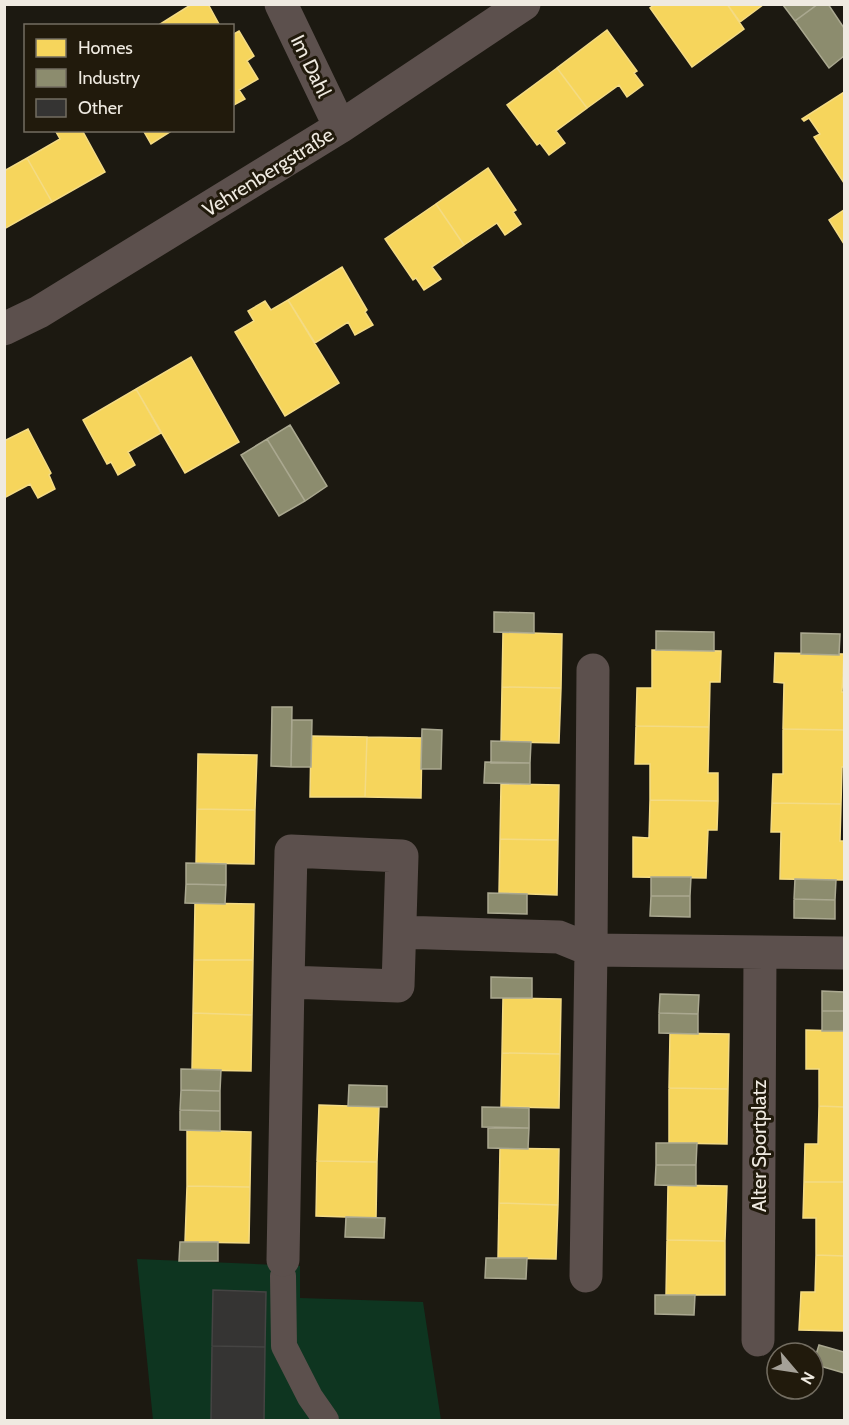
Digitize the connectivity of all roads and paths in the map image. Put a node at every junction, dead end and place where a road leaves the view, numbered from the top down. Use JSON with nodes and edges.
{"nodes":[{"id":1,"x":281,"y":4,"type":"edge"},
{"id":2,"x":524,"y":4,"type":"edge"},
{"id":3,"x":340,"y":127,"type":"junction"},
{"id":4,"x":4,"y":329,"type":"edge"},
{"id":5,"x":592,"y":670,"type":"dead end"},
{"id":6,"x":400,"y":932,"type":"junction"},
{"id":7,"x":591,"y":950,"type":"junction"},
{"id":8,"x":760,"y":953,"type":"junction"},
{"id":9,"x":844,"y":953,"type":"edge"},
{"id":10,"x":288,"y":982,"type":"junction"},
{"id":11,"x":283,"y":1268,"type":"joint"},
{"id":12,"x":585,"y":1276,"type":"dead end"},
{"id":13,"x":758,"y":1340,"type":"dead end"},
{"id":14,"x":326,"y":1420,"type":"edge"}],
"edges":[{"from":1,"to":3,"type":"street","name":"Im Dahl"},
{"from":2,"to":3,"type":"street","name":"Vehrenbergstraße"},
{"from":3,"to":4,"type":"street","name":"Vehrenbergstraße"},
{"from":5,"to":7,"type":"street"},
{"from":6,"to":7,"type":"street"},
{"from":6,"to":10,"type":"street"},
{"from":6,"to":10,"type":"street"},
{"from":7,"to":8,"type":"street"},
{"from":7,"to":12,"type":"street"},
{"from":8,"to":9,"type":"street"},
{"from":8,"to":13,"type":"street","name":"Alter Sportplatz"},
{"from":10,"to":11,"type":"street"},
{"from":11,"to":14,"type":"lane"}]}
